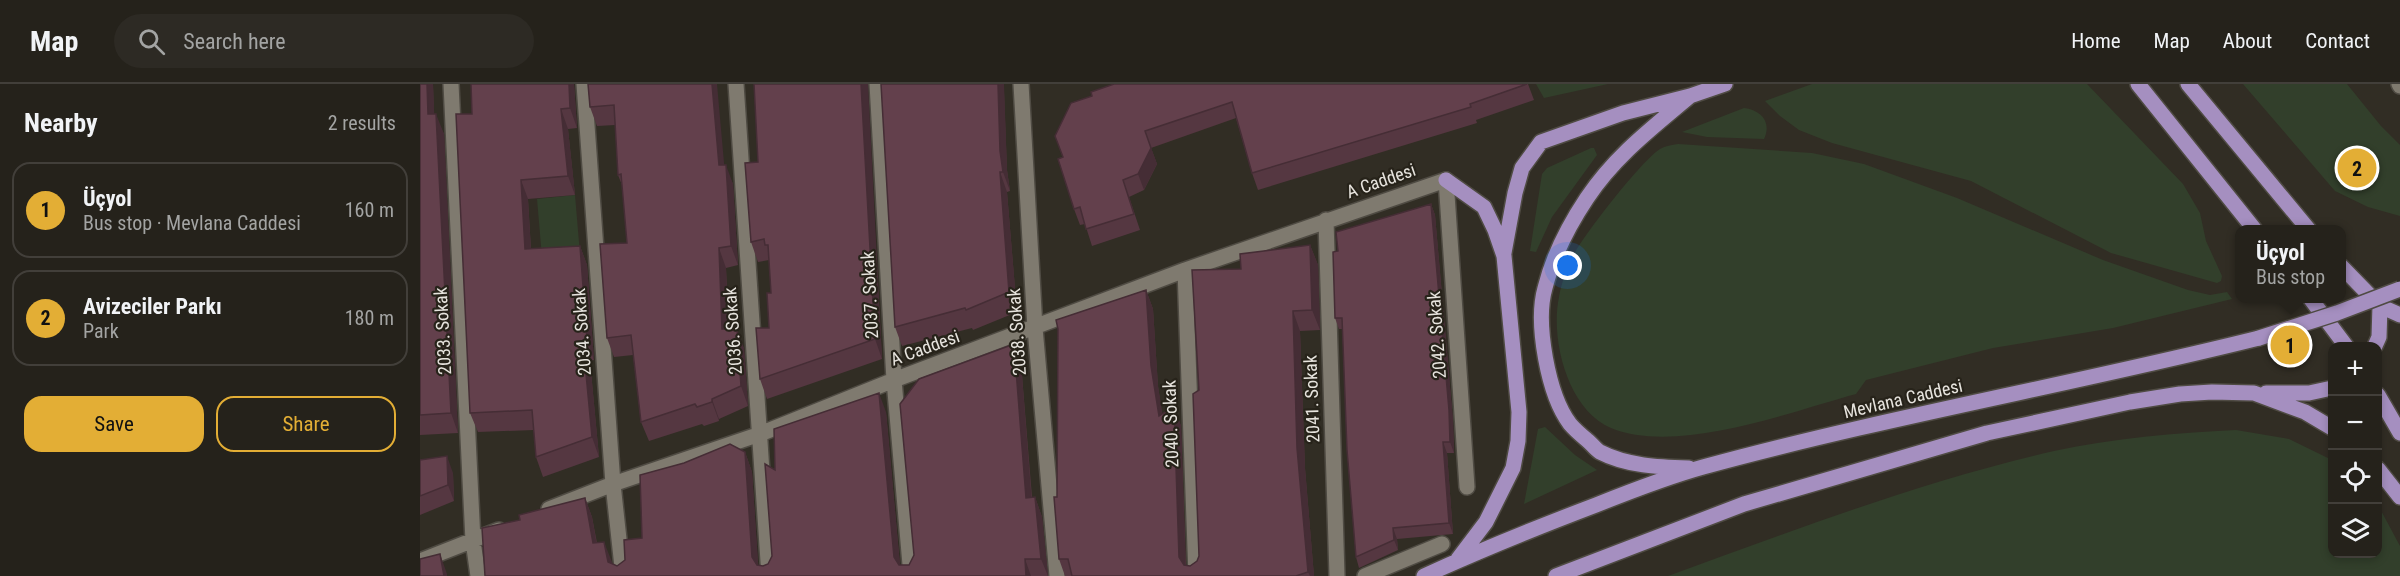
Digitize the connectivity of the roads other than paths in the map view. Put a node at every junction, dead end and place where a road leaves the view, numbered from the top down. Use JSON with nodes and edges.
{"nodes":[{"id":1,"x":451,"y":84,"type":"edge"},
{"id":2,"x":584,"y":84,"type":"edge"},
{"id":3,"x":736,"y":84,"type":"edge"},
{"id":4,"x":876,"y":84,"type":"edge"},
{"id":5,"x":1022,"y":84,"type":"edge"},
{"id":6,"x":1725,"y":84,"type":"edge"},
{"id":7,"x":2138,"y":84,"type":"edge"},
{"id":8,"x":2188,"y":84,"type":"edge"},
{"id":9,"x":1690,"y":96,"type":"junction"},
{"id":10,"x":1446,"y":180,"type":"junction"},
{"id":11,"x":1326,"y":220,"type":"junction"},
{"id":12,"x":2251,"y":225,"type":"edge"},
{"id":13,"x":2305,"y":225,"type":"edge"},
{"id":14,"x":1503,"y":256,"type":"junction"},
{"id":15,"x":1185,"y":270,"type":"junction"},
{"id":16,"x":2346,"y":271,"type":"edge"},
{"id":17,"x":2400,"y":289,"type":"edge"},
{"id":18,"x":2314,"y":303,"type":"edge"},
{"id":19,"x":2380,"y":306,"type":"junction"},
{"id":20,"x":2400,"y":315,"type":"edge"},
{"id":21,"x":1035,"y":328,"type":"junction"},
{"id":22,"x":2343,"y":342,"type":"edge"},
{"id":23,"x":2377,"y":342,"type":"edge"},
{"id":24,"x":894,"y":380,"type":"junction"},
{"id":25,"x":2328,"y":389,"type":"edge"},
{"id":26,"x":2254,"y":393,"type":"junction"},
{"id":27,"x":2379,"y":396,"type":"edge"},
{"id":28,"x":2328,"y":426,"type":"edge"},
{"id":29,"x":2400,"y":433,"type":"edge"},
{"id":30,"x":760,"y":434,"type":"junction"},
{"id":31,"x":1701,"y":468,"type":"junction"},
{"id":32,"x":2382,"y":474,"type":"edge"},
{"id":33,"x":613,"y":484,"type":"junction"},
{"id":34,"x":1467,"y":487,"type":"dead end"},
{"id":35,"x":2400,"y":497,"type":"edge"},
{"id":36,"x":538,"y":514,"type":"edge"},
{"id":37,"x":516,"y":523,"type":"edge"},
{"id":38,"x":473,"y":541,"type":"junction"},
{"id":39,"x":1442,"y":544,"type":"dead end"},
{"id":40,"x":420,"y":561,"type":"edge"},
{"id":41,"x":1456,"y":561,"type":"junction"},
{"id":42,"x":478,"y":576,"type":"edge"},
{"id":43,"x":623,"y":576,"type":"edge"},
{"id":44,"x":769,"y":576,"type":"edge"},
{"id":45,"x":911,"y":576,"type":"edge"},
{"id":46,"x":1057,"y":576,"type":"edge"},
{"id":47,"x":1196,"y":576,"type":"edge"},
{"id":48,"x":1336,"y":576,"type":"edge"},
{"id":49,"x":1365,"y":576,"type":"edge"},
{"id":50,"x":1424,"y":576,"type":"edge"},
{"id":51,"x":1556,"y":576,"type":"edge"}],
"edges":[{"from":1,"to":38,"type":"street","name":"2033. Sokak"},
{"from":2,"to":33,"type":"street","name":"2034. Sokak"},
{"from":3,"to":30,"type":"street","name":"2036. Sokak"},
{"from":4,"to":24,"type":"street","name":"2037. Sokak"},
{"from":5,"to":21,"type":"street","name":"2038. Sokak"},
{"from":6,"to":9,"type":"main road"},
{"from":7,"to":12,"type":"main road"},
{"from":8,"to":13,"type":"main road"},
{"from":9,"to":14,"type":"main road"},
{"from":9,"to":31,"type":"main road"},
{"from":10,"to":11,"type":"street","name":"A Caddesi"},
{"from":10,"to":14,"type":"main road"},
{"from":10,"to":34,"type":"street","name":"2042. Sokak"},
{"from":11,"to":15,"type":"street","name":"A Caddesi"},
{"from":11,"to":48,"type":"street","name":"2041. Sokak"},
{"from":14,"to":41,"type":"main road"},
{"from":15,"to":21,"type":"street","name":"A Caddesi"},
{"from":15,"to":47,"type":"street","name":"2040. Sokak"},
{"from":16,"to":19,"type":"main road"},
{"from":17,"to":31,"type":"main road","name":"Mevlana Caddesi","bridge":true},
{"from":18,"to":22,"type":"main road"},
{"from":19,"to":20,"type":"main road"},
{"from":19,"to":23,"type":"main road"},
{"from":21,"to":24,"type":"street","name":"A Caddesi"},
{"from":21,"to":46,"type":"street","name":"2038. Sokak"},
{"from":24,"to":30,"type":"street","name":"A Caddesi"},
{"from":24,"to":45,"type":"street","name":"2037. Sokak"},
{"from":25,"to":26,"type":"main road"},
{"from":26,"to":28,"type":"main road"},
{"from":26,"to":51,"type":"main road"},
{"from":27,"to":29,"type":"main road"},
{"from":30,"to":33,"type":"street","name":"A Caddesi"},
{"from":30,"to":44,"type":"street","name":"2036. Sokak"},
{"from":31,"to":41,"type":"main road","name":"Mevlana Caddesi"},
{"from":32,"to":35,"type":"main road"},
{"from":33,"to":36,"type":"street","name":"A Caddesi"},
{"from":33,"to":43,"type":"street","name":"2034. Sokak"},
{"from":37,"to":38,"type":"street"},
{"from":38,"to":40,"type":"street"},
{"from":38,"to":42,"type":"street","name":"2033. Sokak"},
{"from":39,"to":49,"type":"street"},
{"from":41,"to":50,"type":"main road","name":"Mevlana Caddesi"}]}
